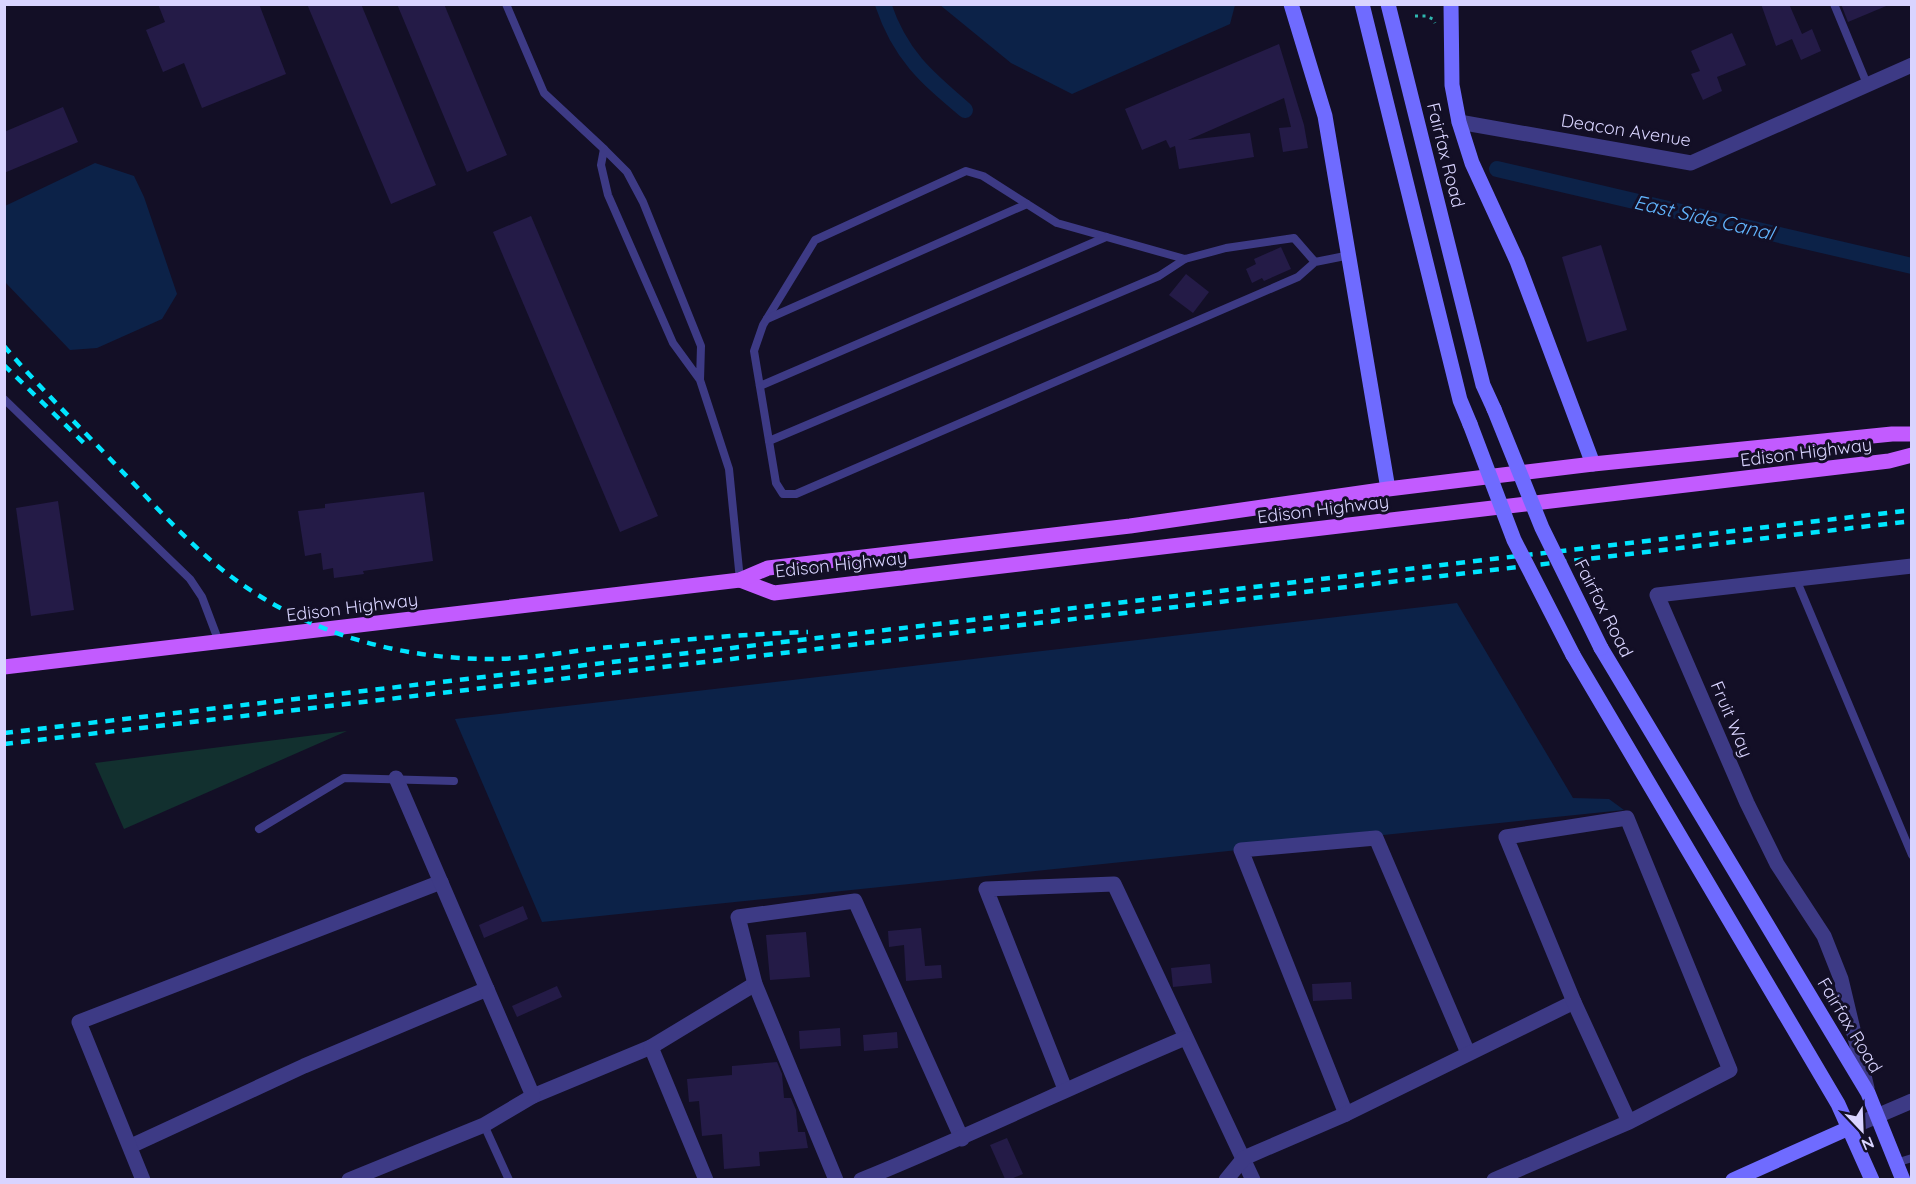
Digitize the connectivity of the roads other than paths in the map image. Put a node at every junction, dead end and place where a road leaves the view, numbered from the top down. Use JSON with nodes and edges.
{"nodes":[{"id":1,"x":506,"y":4,"type":"edge"},
{"id":2,"x":1291,"y":4,"type":"edge"},
{"id":3,"x":1362,"y":4,"type":"edge"},
{"id":4,"x":1388,"y":4,"type":"edge"},
{"id":5,"x":1450,"y":4,"type":"edge"},
{"id":6,"x":1834,"y":4,"type":"edge"},
{"id":7,"x":1911,"y":65,"type":"edge"},
{"id":8,"x":1868,"y":84,"type":"junction"},
{"id":9,"x":1459,"y":122,"type":"junction"},
{"id":10,"x":604,"y":148,"type":"junction"},
{"id":11,"x":1027,"y":204,"type":"junction"},
{"id":12,"x":1106,"y":237,"type":"junction"},
{"id":13,"x":1350,"y":255,"type":"junction"},
{"id":14,"x":1185,"y":259,"type":"junction"},
{"id":15,"x":1315,"y":262,"type":"junction"},
{"id":16,"x":766,"y":319,"type":"junction"},
{"id":17,"x":700,"y":380,"type":"junction"},
{"id":18,"x":760,"y":386,"type":"junction"},
{"id":19,"x":4,"y":399,"type":"edge"},
{"id":20,"x":1911,"y":434,"type":"edge"},
{"id":21,"x":769,"y":441,"type":"junction"},
{"id":22,"x":1911,"y":455,"type":"edge"},
{"id":23,"x":1593,"y":464,"type":"junction"},
{"id":24,"x":1388,"y":489,"type":"junction"},
{"id":25,"x":1911,"y":566,"type":"edge"},
{"id":26,"x":1796,"y":579,"type":"junction"},
{"id":27,"x":740,"y":580,"type":"junction"},
{"id":28,"x":219,"y":642,"type":"junction"},
{"id":29,"x":4,"y":667,"type":"edge"},
{"id":30,"x":396,"y":778,"type":"junction"},
{"id":31,"x":454,"y":781,"type":"dead end"},
{"id":32,"x":259,"y":829,"type":"dead end"},
{"id":33,"x":1911,"y":855,"type":"edge"},
{"id":34,"x":441,"y":882,"type":"junction"},
{"id":35,"x":755,"y":984,"type":"junction"},
{"id":36,"x":487,"y":989,"type":"junction"},
{"id":37,"x":1574,"y":1002,"type":"junction"},
{"id":38,"x":1185,"y":1038,"type":"junction"},
{"id":39,"x":651,"y":1047,"type":"junction"},
{"id":40,"x":1467,"y":1053,"type":"junction"},
{"id":41,"x":1065,"y":1089,"type":"junction"},
{"id":42,"x":1868,"y":1093,"type":"junction"},
{"id":43,"x":533,"y":1096,"type":"junction"},
{"id":44,"x":1911,"y":1101,"type":"edge"},
{"id":45,"x":1346,"y":1114,"type":"junction"},
{"id":46,"x":1875,"y":1116,"type":"junction"},
{"id":47,"x":1629,"y":1122,"type":"junction"},
{"id":48,"x":484,"y":1125,"type":"junction"},
{"id":49,"x":1850,"y":1128,"type":"junction"},
{"id":50,"x":962,"y":1139,"type":"junction"},
{"id":51,"x":131,"y":1146,"type":"junction"},
{"id":52,"x":1244,"y":1158,"type":"junction"},
{"id":53,"x":1911,"y":1158,"type":"edge"},
{"id":54,"x":1896,"y":1163,"type":"junction"},
{"id":55,"x":143,"y":1179,"type":"edge"},
{"id":56,"x":349,"y":1179,"type":"edge"},
{"id":57,"x":509,"y":1179,"type":"edge"},
{"id":58,"x":706,"y":1179,"type":"edge"},
{"id":59,"x":836,"y":1179,"type":"edge"},
{"id":60,"x":861,"y":1179,"type":"edge"},
{"id":61,"x":1226,"y":1179,"type":"edge"},
{"id":62,"x":1253,"y":1179,"type":"edge"},
{"id":63,"x":1494,"y":1179,"type":"edge"},
{"id":64,"x":1733,"y":1179,"type":"edge"},
{"id":65,"x":1872,"y":1179,"type":"edge"},
{"id":66,"x":1903,"y":1179,"type":"edge"}],
"edges":[{"from":1,"to":10,"type":"lane"},
{"from":2,"to":13,"type":"main road"},
{"from":3,"to":49,"type":"main road","bridge":true},
{"from":4,"to":42,"type":"main road","name":"Fairfax Road","bridge":true},
{"from":5,"to":9,"type":"main road"},
{"from":6,"to":8,"type":"lane"},
{"from":7,"to":8,"type":"street","name":"Deacon Avenue"},
{"from":8,"to":9,"type":"street","name":"Deacon Avenue"},
{"from":9,"to":23,"type":"main road"},
{"from":10,"to":17,"type":"lane"},
{"from":10,"to":17,"type":"lane"},
{"from":11,"to":12,"type":"lane"},
{"from":11,"to":16,"type":"lane"},
{"from":11,"to":16,"type":"lane"},
{"from":12,"to":14,"type":"lane"},
{"from":12,"to":18,"type":"lane"},
{"from":13,"to":15,"type":"lane"},
{"from":13,"to":24,"type":"main road"},
{"from":14,"to":15,"type":"lane"},
{"from":14,"to":21,"type":"lane"},
{"from":15,"to":21,"type":"lane"},
{"from":16,"to":18,"type":"lane"},
{"from":17,"to":27,"type":"lane"},
{"from":18,"to":21,"type":"lane"},
{"from":19,"to":28,"type":"lane"},
{"from":20,"to":23,"type":"main road","name":"Edison Highway"},
{"from":22,"to":27,"type":"main road","name":"Edison Highway"},
{"from":23,"to":24,"type":"main road","name":"Edison Highway"},
{"from":24,"to":27,"type":"main road","name":"Edison Highway"},
{"from":25,"to":26,"type":"street","name":"Fruit Way"},
{"from":26,"to":33,"type":"lane"},
{"from":26,"to":42,"type":"street","name":"Fruit Way"},
{"from":27,"to":28,"type":"main road","name":"Edison Highway"},
{"from":28,"to":29,"type":"main road","name":"Edison Highway"},
{"from":30,"to":31,"type":"lane"},
{"from":30,"to":32,"type":"lane"},
{"from":30,"to":34,"type":"street"},
{"from":34,"to":36,"type":"street"},
{"from":34,"to":51,"type":"street"},
{"from":35,"to":39,"type":"street"},
{"from":35,"to":50,"type":"street"},
{"from":35,"to":59,"type":"street"},
{"from":36,"to":43,"type":"street"},
{"from":36,"to":51,"type":"street"},
{"from":37,"to":40,"type":"street"},
{"from":37,"to":47,"type":"street"},
{"from":37,"to":47,"type":"street"},
{"from":38,"to":41,"type":"street"},
{"from":38,"to":41,"type":"street"},
{"from":38,"to":52,"type":"street"},
{"from":39,"to":43,"type":"street"},
{"from":39,"to":58,"type":"street"},
{"from":40,"to":45,"type":"street"},
{"from":40,"to":45,"type":"street"},
{"from":41,"to":50,"type":"street"},
{"from":42,"to":46,"type":"main road","name":"Fairfax Road"},
{"from":43,"to":48,"type":"street"},
{"from":44,"to":46,"type":"street"},
{"from":45,"to":52,"type":"street"},
{"from":46,"to":49,"type":"street"},
{"from":46,"to":54,"type":"main road","name":"Fairfax Road"},
{"from":47,"to":63,"type":"street"},
{"from":48,"to":56,"type":"street"},
{"from":48,"to":57,"type":"lane"},
{"from":49,"to":64,"type":"main road"},
{"from":49,"to":65,"type":"main road"},
{"from":50,"to":60,"type":"street"},
{"from":51,"to":55,"type":"street"},
{"from":52,"to":61,"type":"street"},
{"from":52,"to":62,"type":"street"},
{"from":53,"to":54,"type":"lane"},
{"from":54,"to":66,"type":"main road","name":"Fairfax Road"}]}
